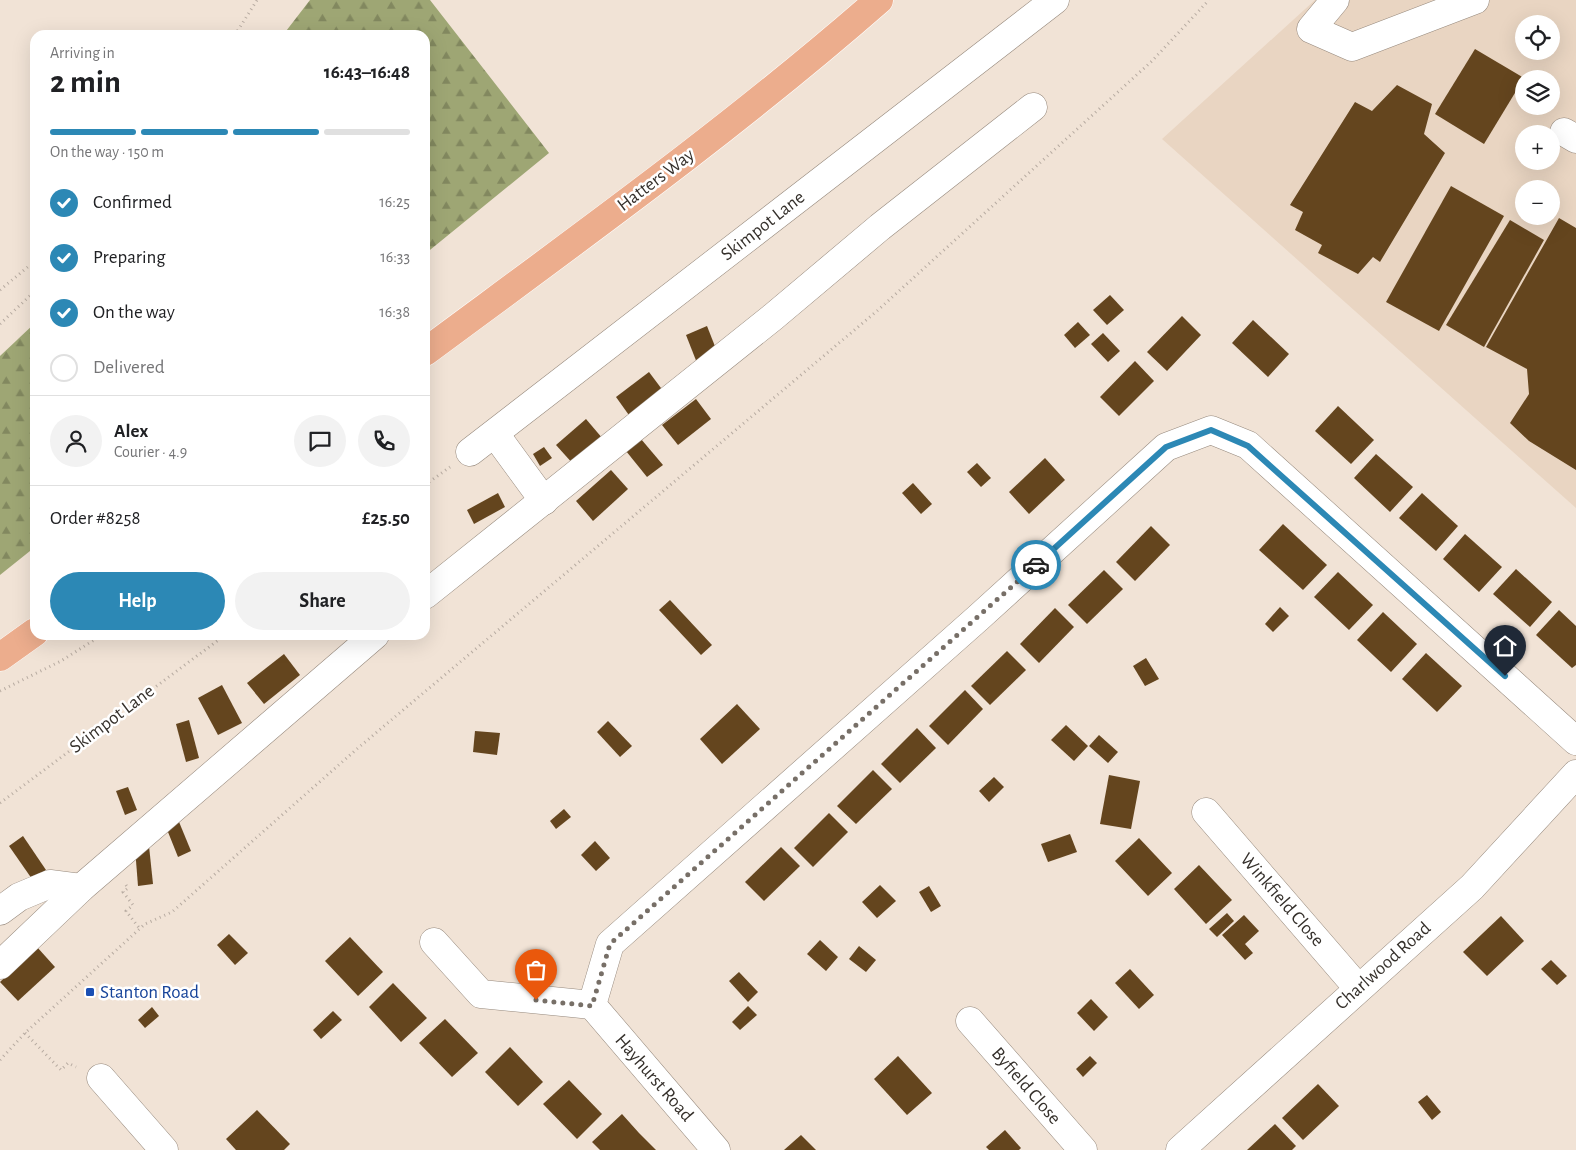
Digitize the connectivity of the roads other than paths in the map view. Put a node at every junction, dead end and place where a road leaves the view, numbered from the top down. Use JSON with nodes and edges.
{"nodes":[{"id":1,"x":879,"y":0,"type":"edge"},
{"id":2,"x":1055,"y":0,"type":"edge"},
{"id":3,"x":1335,"y":0,"type":"edge"},
{"id":4,"x":1475,"y":0,"type":"edge"},
{"id":5,"x":1032,"y":107,"type":"dead end"},
{"id":6,"x":430,"y":348,"type":"edge"},
{"id":7,"x":495,"y":434,"type":"junction"},
{"id":8,"x":470,"y":452,"type":"dead end"},
{"id":9,"x":544,"y":501,"type":"junction"},
{"id":10,"x":430,"y":591,"type":"edge"},
{"id":11,"x":30,"y":636,"type":"edge"},
{"id":12,"x":369,"y":640,"type":"edge"},
{"id":13,"x":0,"y":657,"type":"edge"},
{"id":14,"x":1576,"y":740,"type":"edge"},
{"id":15,"x":1576,"y":774,"type":"edge"},
{"id":16,"x":1206,"y":812,"type":"dead end"},
{"id":17,"x":81,"y":888,"type":"junction"},
{"id":18,"x":0,"y":911,"type":"edge"},
{"id":19,"x":434,"y":942,"type":"dead end"},
{"id":20,"x":0,"y":965,"type":"edge"},
{"id":21,"x":1358,"y":988,"type":"junction"},
{"id":22,"x":592,"y":1006,"type":"junction"},
{"id":23,"x":970,"y":1021,"type":"dead end"},
{"id":24,"x":101,"y":1078,"type":"road end"},
{"id":25,"x":164,"y":1150,"type":"edge"},
{"id":26,"x":716,"y":1150,"type":"edge"},
{"id":27,"x":1083,"y":1150,"type":"edge"},
{"id":28,"x":1180,"y":1150,"type":"edge"}],
"edges":[{"from":1,"to":6,"type":"main road","name":"Hatters Way"},
{"from":2,"to":7,"type":"street","name":"Skimpot Lane"},
{"from":3,"to":4,"type":"street"},
{"from":5,"to":9,"type":"street"},
{"from":7,"to":8,"type":"street","name":"Skimpot Lane"},
{"from":7,"to":9,"type":"street"},
{"from":9,"to":10,"type":"street"},
{"from":11,"to":13,"type":"main road"},
{"from":12,"to":17,"type":"street"},
{"from":14,"to":22,"type":"street"},
{"from":15,"to":21,"type":"street","name":"Charlwood Road"},
{"from":16,"to":21,"type":"street","name":"Winkfield Close"},
{"from":17,"to":18,"type":"street"},
{"from":17,"to":20,"type":"street"},
{"from":19,"to":22,"type":"street"},
{"from":21,"to":28,"type":"street","name":"Charlwood Road"},
{"from":22,"to":26,"type":"street","name":"Hayhurst Road"},
{"from":23,"to":27,"type":"street","name":"Byfield Close"},
{"from":24,"to":25,"type":"street"}]}
